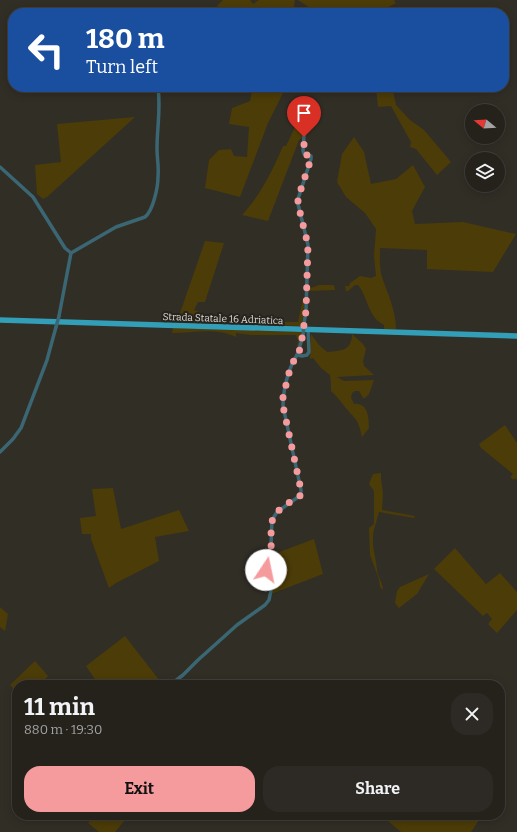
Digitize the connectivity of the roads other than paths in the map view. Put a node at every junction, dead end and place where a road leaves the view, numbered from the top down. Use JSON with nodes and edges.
{"nodes":[{"id":1,"x":159,"y":92,"type":"edge"},
{"id":2,"x":316,"y":108,"type":"dead end"},
{"id":3,"x":0,"y":167,"type":"edge"},
{"id":4,"x":71,"y":253,"type":"junction"},
{"id":5,"x":0,"y":320,"type":"edge"},
{"id":6,"x":308,"y":328,"type":"junction"},
{"id":7,"x":517,"y":336,"type":"edge"},
{"id":8,"x":297,"y":355,"type":"junction"},
{"id":9,"x":0,"y":452,"type":"edge"},
{"id":10,"x":176,"y":680,"type":"edge"}],
"edges":[{"from":1,"to":4,"type":"street"},
{"from":2,"to":6,"type":"street"},
{"from":3,"to":4,"type":"street"},
{"from":4,"to":9,"type":"street","bridge":true},
{"from":5,"to":6,"type":"main road","name":"Strada Statale 16 Adriatica"},
{"from":6,"to":7,"type":"main road","name":"Strada Statale 16 Adriatica"},
{"from":6,"to":8,"type":"street","bridge":true},
{"from":6,"to":8,"type":"street"},
{"from":8,"to":10,"type":"street"}]}
